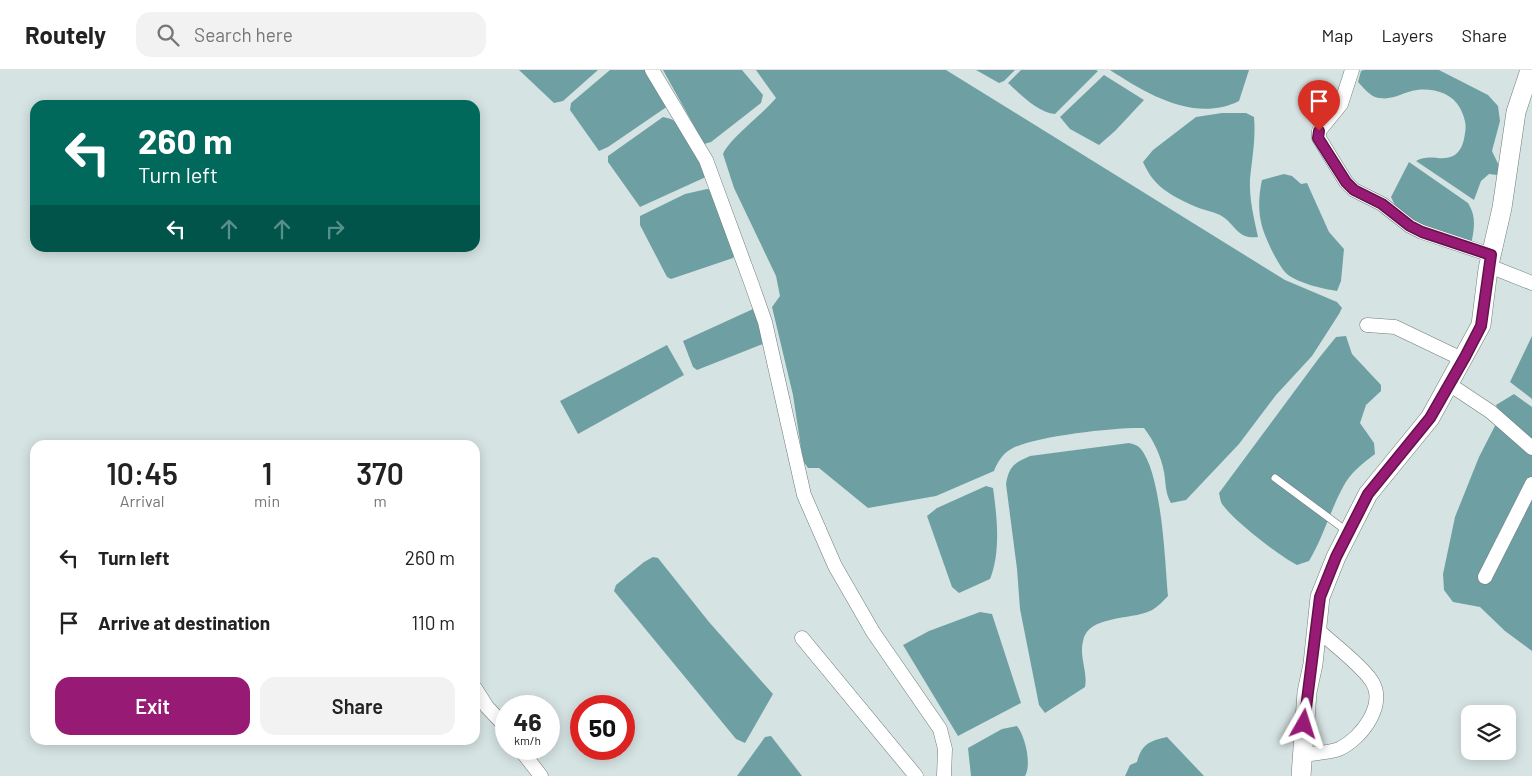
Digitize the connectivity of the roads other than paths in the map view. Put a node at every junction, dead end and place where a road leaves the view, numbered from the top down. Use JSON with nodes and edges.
{"nodes":[{"id":1,"x":652,"y":70,"type":"edge"},
{"id":2,"x":1352,"y":70,"type":"edge"},
{"id":3,"x":1530,"y":70,"type":"edge"},
{"id":4,"x":1490,"y":260,"type":"junction"},
{"id":5,"x":1532,"y":283,"type":"edge"},
{"id":6,"x":1367,"y":325,"type":"dead end"},
{"id":7,"x":1464,"y":360,"type":"junction"},
{"id":8,"x":1450,"y":384,"type":"junction"},
{"id":9,"x":1532,"y":448,"type":"edge"},
{"id":10,"x":1275,"y":478,"type":"dead end"},
{"id":11,"x":1532,"y":484,"type":"edge"},
{"id":12,"x":1349,"y":532,"type":"junction"},
{"id":13,"x":1485,"y":577,"type":"dead end"},
{"id":14,"x":1318,"y":630,"type":"junction"},
{"id":15,"x":802,"y":638,"type":"dead end"},
{"id":16,"x":480,"y":696,"type":"edge"},
{"id":17,"x":495,"y":715,"type":"edge"},
{"id":18,"x":1302,"y":755,"type":"junction"},
{"id":19,"x":529,"y":760,"type":"edge"},
{"id":20,"x":541,"y":776,"type":"edge"},
{"id":21,"x":916,"y":776,"type":"edge"},
{"id":22,"x":944,"y":776,"type":"edge"},
{"id":23,"x":1301,"y":776,"type":"edge"}],
"edges":[{"from":1,"to":22,"type":"street"},
{"from":2,"to":4,"type":"street"},
{"from":3,"to":4,"type":"main road"},
{"from":4,"to":5,"type":"street"},
{"from":4,"to":7,"type":"main road"},
{"from":6,"to":7,"type":"street"},
{"from":7,"to":8,"type":"main road"},
{"from":8,"to":9,"type":"street"},
{"from":8,"to":12,"type":"main road"},
{"from":10,"to":12,"type":"lane"},
{"from":11,"to":13,"type":"street"},
{"from":12,"to":14,"type":"main road"},
{"from":14,"to":18,"type":"main road"},
{"from":14,"to":18,"type":"street"},
{"from":15,"to":21,"type":"street"},
{"from":16,"to":17,"type":"street"},
{"from":18,"to":23,"type":"main road"},
{"from":19,"to":20,"type":"street"}]}
